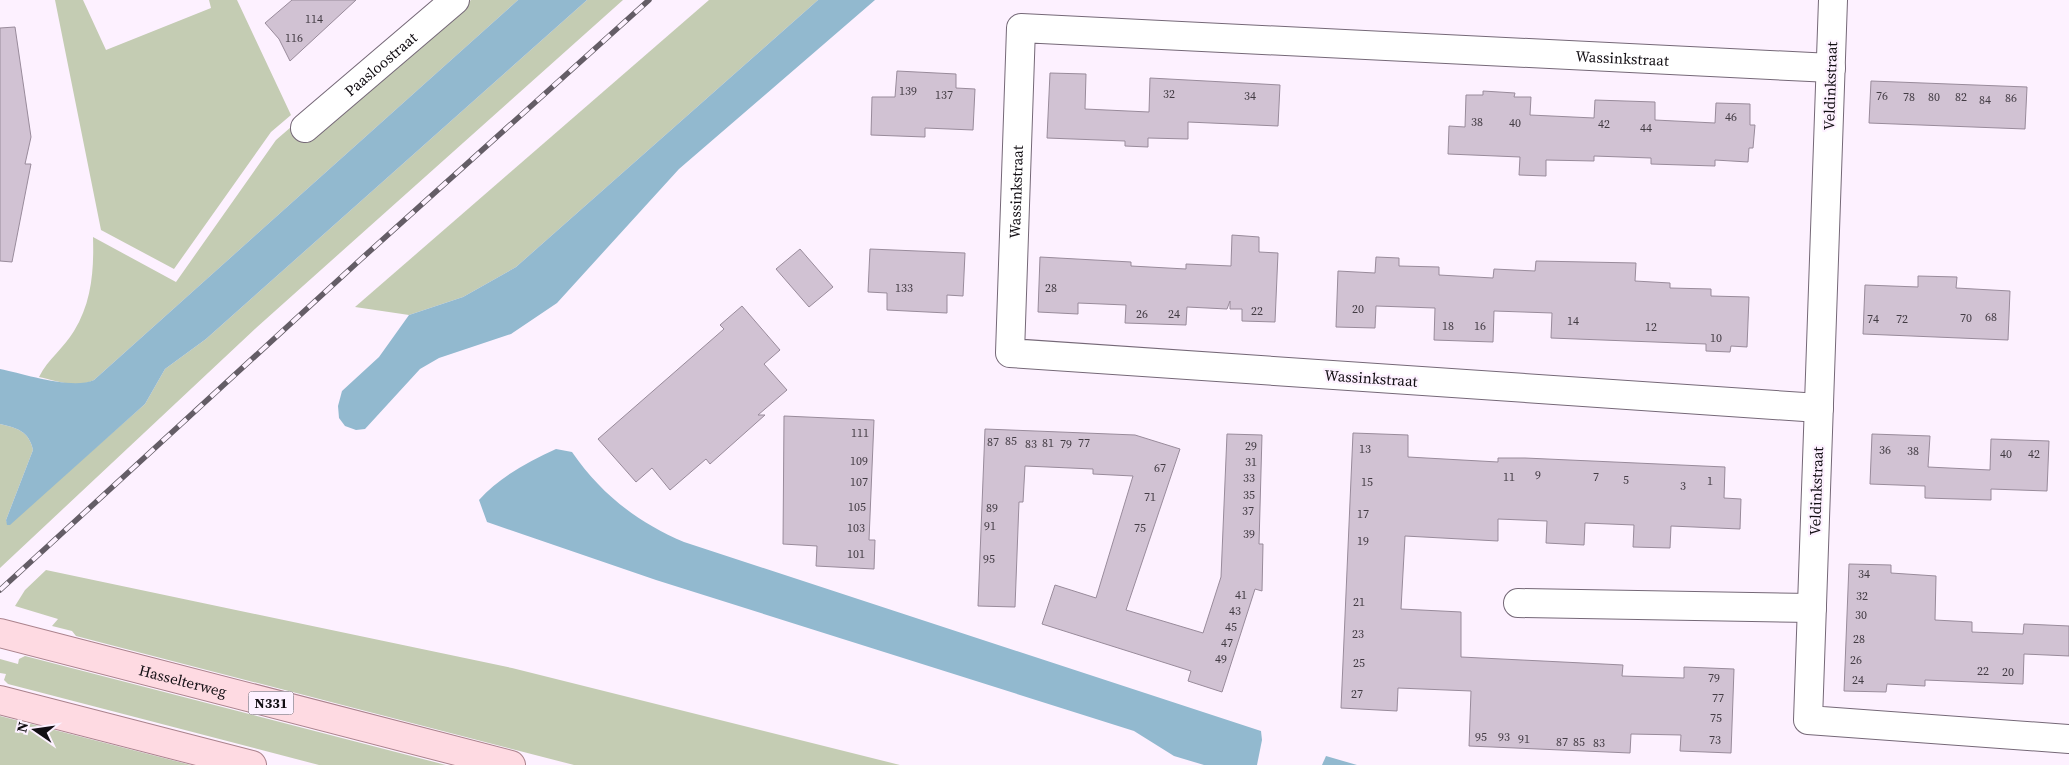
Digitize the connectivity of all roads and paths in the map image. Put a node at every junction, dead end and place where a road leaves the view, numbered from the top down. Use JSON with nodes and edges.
{"nodes":[{"id":1,"x":455,"y":0,"type":"edge"},
{"id":2,"x":1833,"y":0,"type":"edge"},
{"id":3,"x":1831,"y":68,"type":"junction"},
{"id":4,"x":305,"y":128,"type":"dead end"},
{"id":5,"x":1819,"y":408,"type":"junction"},
{"id":6,"x":1518,"y":603,"type":"dead end"},
{"id":7,"x":1812,"y":608,"type":"junction"},
{"id":8,"x":0,"y":633,"type":"edge"},
{"id":9,"x":0,"y":700,"type":"edge"},
{"id":10,"x":2069,"y":739,"type":"edge"},
{"id":11,"x":252,"y":765,"type":"edge"},
{"id":12,"x":511,"y":765,"type":"edge"}],
"edges":[{"from":1,"to":4,"type":"street","name":"Paasloostraat"},
{"from":2,"to":3,"type":"street","name":"Veldinkstraat"},
{"from":3,"to":5,"type":"street","name":"Veldinkstraat"},
{"from":3,"to":5,"type":"street","name":"Wassinkstraat"},
{"from":5,"to":7,"type":"street","name":"Veldinkstraat"},
{"from":6,"to":7,"type":"street"},
{"from":7,"to":10,"type":"street","name":"Veldinkstraat"},
{"from":8,"to":12,"type":"main road","name":"Hasselterweg","number":"N331"},
{"from":9,"to":11,"type":"main road"}]}
